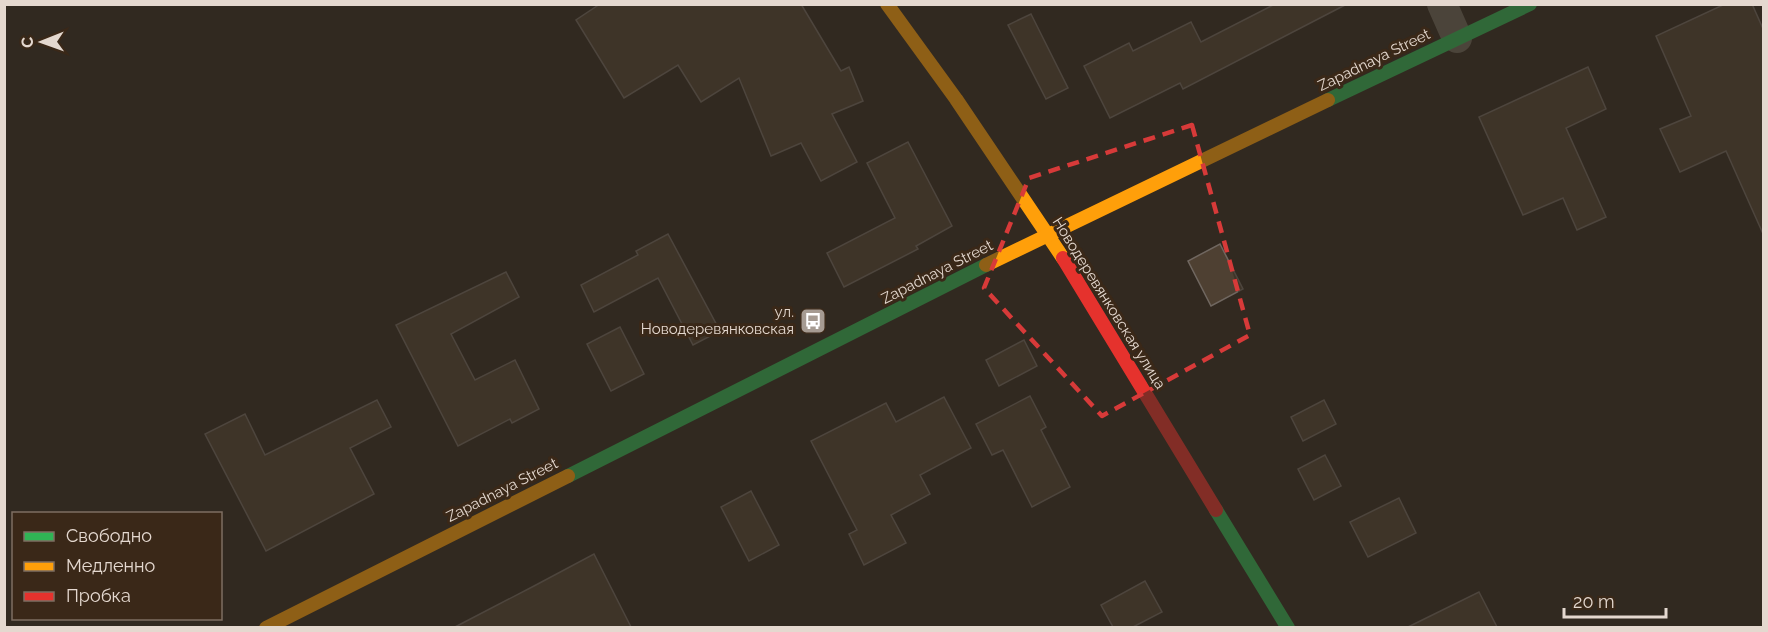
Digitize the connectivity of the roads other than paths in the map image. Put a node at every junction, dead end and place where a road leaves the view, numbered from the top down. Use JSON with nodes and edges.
{"nodes":[{"id":1,"x":887,"y":4,"type":"edge"},
{"id":2,"x":1442,"y":4,"type":"edge"},
{"id":3,"x":1530,"y":4,"type":"edge"},
{"id":4,"x":1457,"y":38,"type":"junction"},
{"id":5,"x":1048,"y":234,"type":"junction"},
{"id":6,"x":266,"y":627,"type":"edge"},
{"id":7,"x":1288,"y":627,"type":"edge"}],
"edges":[{"from":1,"to":5,"type":"main road","name":"Новодеревянковская улица"},
{"from":2,"to":4,"type":"street"},
{"from":3,"to":4,"type":"main road","name":"Zapadnaya Street"},
{"from":4,"to":5,"type":"main road","name":"Zapadnaya Street"},
{"from":5,"to":6,"type":"main road","name":"Zapadnaya Street"},
{"from":5,"to":7,"type":"main road","name":"Новодеревянковская улица"}]}
